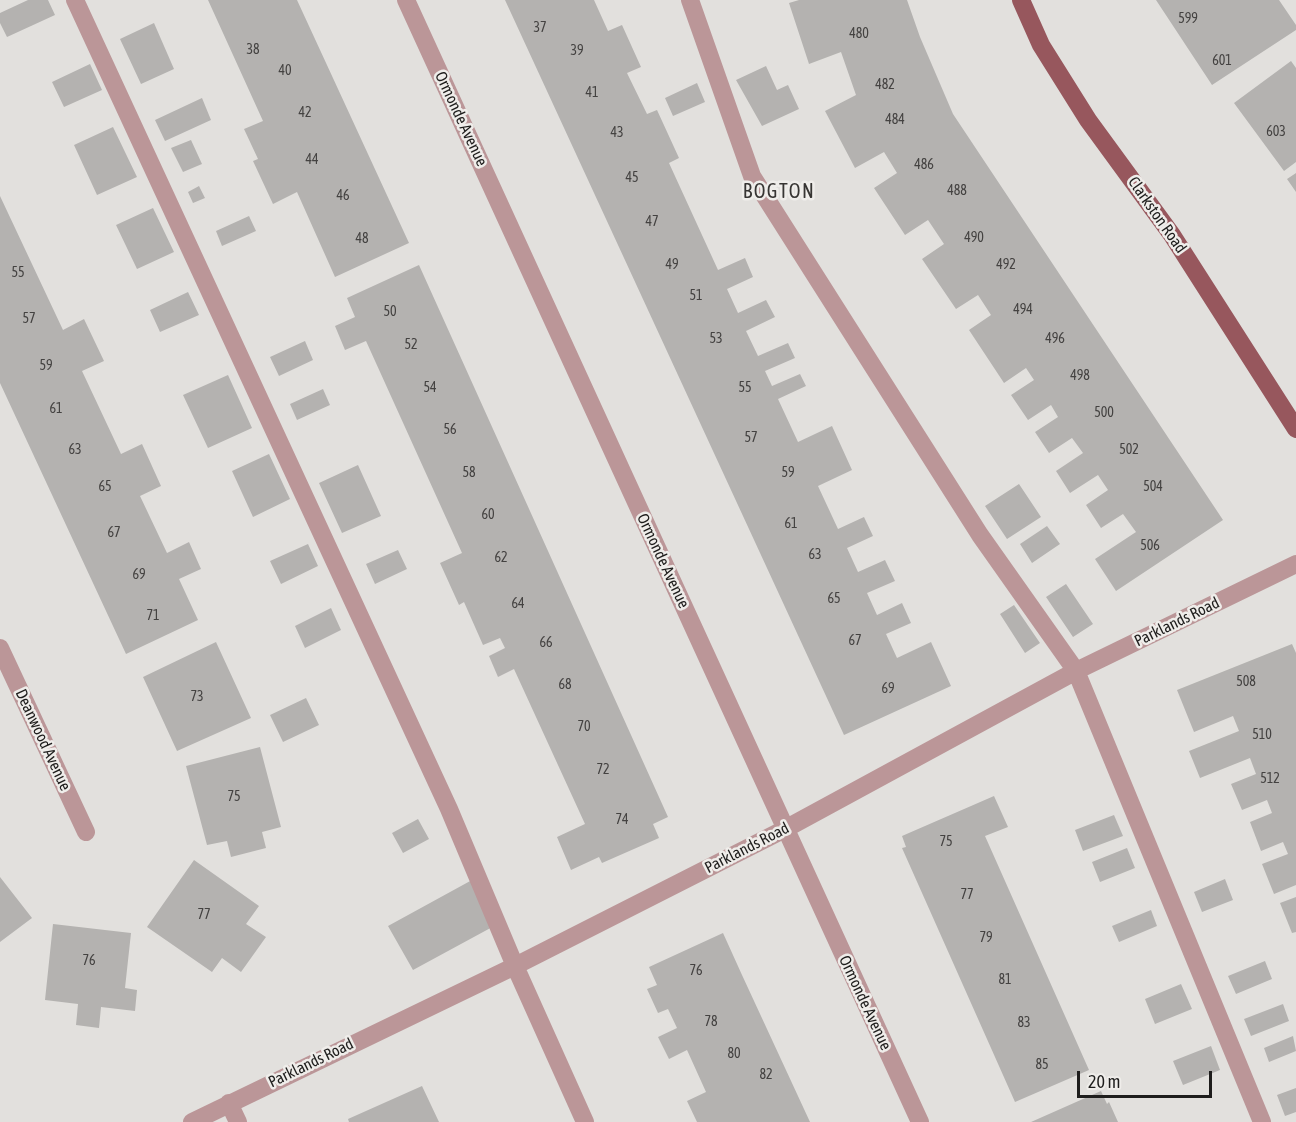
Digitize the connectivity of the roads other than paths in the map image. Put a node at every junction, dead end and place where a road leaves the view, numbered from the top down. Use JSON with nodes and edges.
{"nodes":[{"id":1,"x":75,"y":0,"type":"edge"},
{"id":2,"x":406,"y":0,"type":"edge"},
{"id":3,"x":690,"y":0,"type":"edge"},
{"id":4,"x":1021,"y":0,"type":"edge"},
{"id":5,"x":1296,"y":429,"type":"edge"},
{"id":6,"x":1296,"y":564,"type":"edge"},
{"id":7,"x":0,"y":648,"type":"edge"},
{"id":8,"x":1076,"y":671,"type":"junction"},
{"id":9,"x":785,"y":829,"type":"junction"},
{"id":10,"x":86,"y":832,"type":"dead end"},
{"id":11,"x":515,"y":966,"type":"junction"},
{"id":12,"x":229,"y":1103,"type":"junction"},
{"id":13,"x":192,"y":1122,"type":"edge"},
{"id":14,"x":238,"y":1122,"type":"edge"},
{"id":15,"x":585,"y":1122,"type":"edge"},
{"id":16,"x":920,"y":1122,"type":"edge"},
{"id":17,"x":1262,"y":1122,"type":"edge"}],
"edges":[{"from":1,"to":11,"type":"street"},
{"from":2,"to":9,"type":"street","name":"Ormonde Avenue"},
{"from":3,"to":8,"type":"street"},
{"from":4,"to":5,"type":"main road","name":"Clarkston Road"},
{"from":6,"to":8,"type":"street","name":"Parklands Road"},
{"from":7,"to":10,"type":"street","name":"Deanwood Avenue"},
{"from":8,"to":9,"type":"street","name":"Parklands Road"},
{"from":8,"to":17,"type":"street"},
{"from":9,"to":11,"type":"street","name":"Parklands Road"},
{"from":9,"to":16,"type":"street","name":"Ormonde Avenue"},
{"from":11,"to":12,"type":"street","name":"Parklands Road"},
{"from":11,"to":15,"type":"street"},
{"from":12,"to":13,"type":"street","name":"Parklands Road"},
{"from":12,"to":14,"type":"street"}]}
